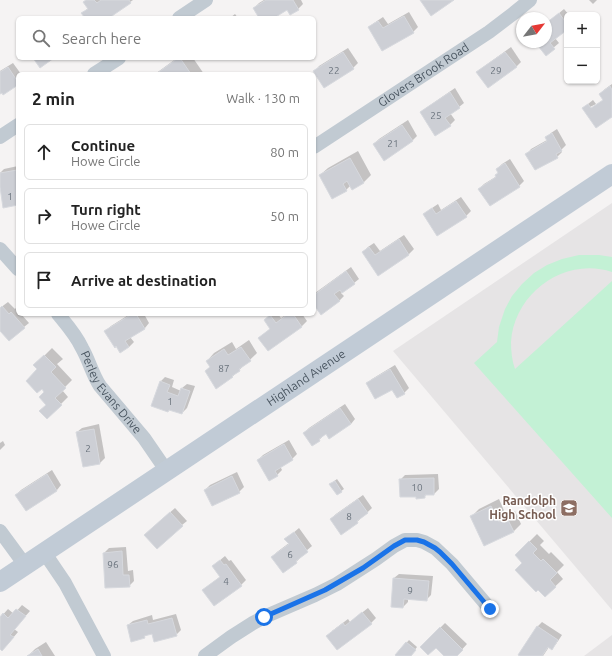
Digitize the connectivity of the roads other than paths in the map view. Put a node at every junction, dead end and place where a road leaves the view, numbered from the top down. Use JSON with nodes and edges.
{"nodes":[{"id":1,"x":206,"y":0,"type":"edge"},
{"id":2,"x":530,"y":0,"type":"edge"},
{"id":3,"x":182,"y":16,"type":"edge"},
{"id":4,"x":115,"y":60,"type":"edge"},
{"id":5,"x":97,"y":72,"type":"edge"},
{"id":6,"x":16,"y":126,"type":"edge"},
{"id":7,"x":0,"y":137,"type":"edge"},
{"id":8,"x":316,"y":146,"type":"edge"},
{"id":9,"x":612,"y":174,"type":"edge"},
{"id":10,"x":0,"y":249,"type":"edge"},
{"id":11,"x":16,"y":267,"type":"edge"},
{"id":12,"x":63,"y":316,"type":"edge"},
{"id":13,"x":166,"y":470,"type":"junction"},
{"id":14,"x":0,"y":531,"type":"edge"},
{"id":15,"x":44,"y":552,"type":"junction"},
{"id":16,"x":25,"y":565,"type":"junction"},
{"id":17,"x":0,"y":582,"type":"edge"},
{"id":18,"x":490,"y":609,"type":"dead end"},
{"id":19,"x":104,"y":656,"type":"edge"},
{"id":20,"x":205,"y":656,"type":"edge"}],
"edges":[{"from":1,"to":3,"type":"street"},
{"from":2,"to":8,"type":"street","name":"Glovers Brook Road"},
{"from":4,"to":5,"type":"street"},
{"from":6,"to":7,"type":"street"},
{"from":9,"to":13,"type":"street","name":"Highland Avenue"},
{"from":10,"to":11,"type":"street"},
{"from":12,"to":13,"type":"street","name":"Perley Evans Drive"},
{"from":13,"to":15,"type":"street","name":"Highland Avenue"},
{"from":14,"to":16,"type":"street"},
{"from":15,"to":16,"type":"street","name":"Highland Avenue"},
{"from":15,"to":19,"type":"street"},
{"from":16,"to":17,"type":"street","name":"Highland Avenue"},
{"from":18,"to":20,"type":"street"}]}
